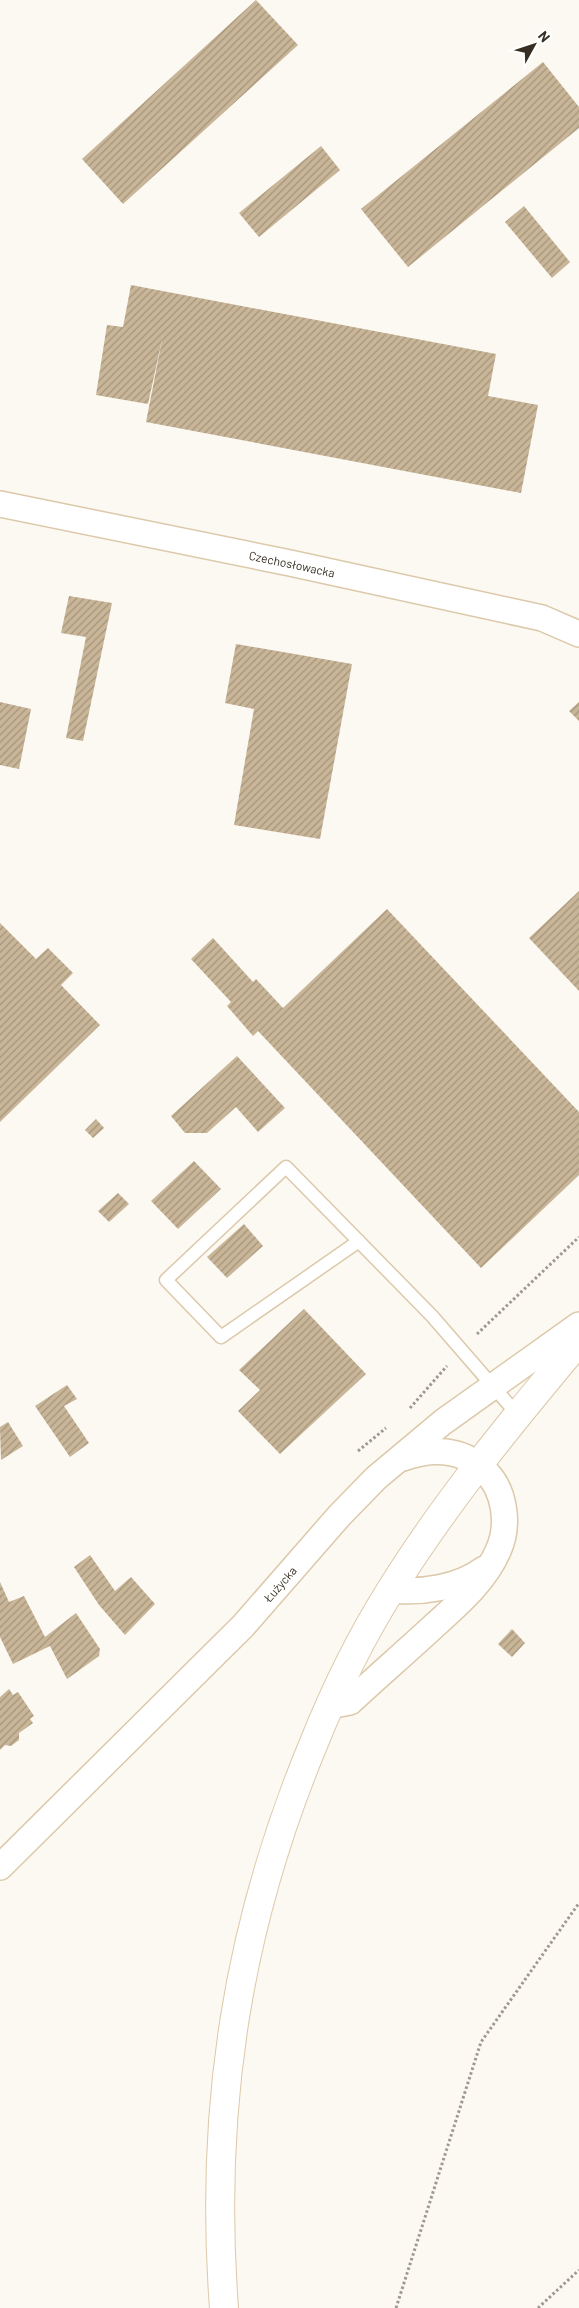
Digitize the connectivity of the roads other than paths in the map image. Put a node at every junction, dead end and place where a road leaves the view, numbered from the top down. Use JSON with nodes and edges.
{"nodes":[{"id":1,"x":0,"y":504,"type":"edge"},
{"id":2,"x":579,"y":634,"type":"edge"},
{"id":3,"x":359,"y":1241,"type":"junction"},
{"id":4,"x":579,"y":1324,"type":"edge"},
{"id":5,"x":579,"y":1341,"type":"edge"},
{"id":6,"x":491,"y":1387,"type":"junction"},
{"id":7,"x":518,"y":1414,"type":"junction"},
{"id":8,"x":398,"y":1459,"type":"junction"},
{"id":9,"x":478,"y":1464,"type":"junction"},
{"id":10,"x":493,"y":1560,"type":"junction"},
{"id":11,"x":391,"y":1590,"type":"junction"},
{"id":12,"x":329,"y":1706,"type":"junction"},
{"id":13,"x":0,"y":1867,"type":"edge"},
{"id":14,"x":224,"y":2308,"type":"edge"}],
"edges":[{"from":1,"to":2,"type":"street","name":"Czechosłowacka"},
{"from":3,"to":3,"type":"lane"},
{"from":3,"to":6,"type":"lane"},
{"from":4,"to":6,"type":"street","name":"Łużycka"},
{"from":5,"to":7,"type":"street"},
{"from":6,"to":7,"type":"lane"},
{"from":6,"to":8,"type":"street","name":"Łużycka"},
{"from":7,"to":9,"type":"street"},
{"from":8,"to":9,"type":"street"},
{"from":8,"to":13,"type":"street","name":"Łużycka"},
{"from":9,"to":10,"type":"street"},
{"from":9,"to":11,"type":"street"},
{"from":10,"to":11,"type":"street"},
{"from":10,"to":12,"type":"street"},
{"from":11,"to":12,"type":"street"},
{"from":12,"to":14,"type":"street"}]}
